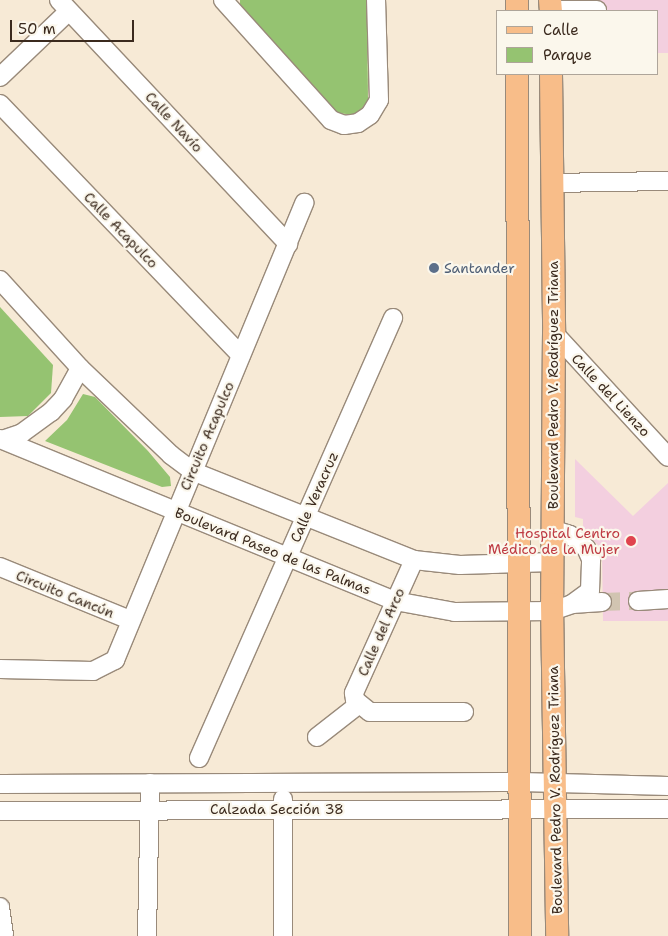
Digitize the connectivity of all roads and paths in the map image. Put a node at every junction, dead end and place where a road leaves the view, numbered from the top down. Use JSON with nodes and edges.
{"nodes":[{"id":1,"x":223,"y":0,"type":"edge"},
{"id":2,"x":376,"y":0,"type":"edge"},
{"id":3,"x":64,"y":6,"type":"edge"},
{"id":4,"x":550,"y":7,"type":"edge"},
{"id":5,"x":597,"y":10,"type":"edge"},
{"id":6,"x":517,"y":75,"type":"edge"},
{"id":7,"x":551,"y":75,"type":"edge"},
{"id":8,"x":0,"y":77,"type":"edge"},
{"id":9,"x":0,"y":104,"type":"edge"},
{"id":10,"x":668,"y":181,"type":"edge"},
{"id":11,"x":552,"y":183,"type":"junction"},
{"id":12,"x":304,"y":203,"type":"dead end"},
{"id":13,"x":288,"y":244,"type":"junction"},
{"id":14,"x":0,"y":280,"type":"edge"},
{"id":15,"x":393,"y":318,"type":"dead end"},
{"id":16,"x":554,"y":333,"type":"junction"},
{"id":17,"x":242,"y":355,"type":"junction"},
{"id":18,"x":80,"y":368,"type":"junction"},
{"id":19,"x":3,"y":439,"type":"edge"},
{"id":20,"x":668,"y":457,"type":"edge"},
{"id":21,"x":192,"y":471,"type":"junction"},
{"id":22,"x":175,"y":512,"type":"junction"},
{"id":23,"x":305,"y":516,"type":"junction"},
{"id":24,"x":552,"y":529,"type":"junction"},
{"id":25,"x":288,"y":557,"type":"junction"},
{"id":26,"x":414,"y":560,"type":"junction"},
{"id":27,"x":552,"y":562,"type":"junction"},
{"id":28,"x":518,"y":563,"type":"junction"},
{"id":29,"x":0,"y":567,"type":"edge"},
{"id":30,"x":668,"y":599,"type":"edge"},
{"id":31,"x":395,"y":601,"type":"junction"},
{"id":32,"x":638,"y":601,"type":"tunnel mouth"},
{"id":33,"x":602,"y":602,"type":"tunnel mouth"},
{"id":34,"x":562,"y":608,"type":"junction"},
{"id":35,"x":520,"y":612,"type":"junction"},
{"id":36,"x":130,"y":620,"type":"junction"},
{"id":37,"x":0,"y":669,"type":"edge"},
{"id":38,"x":358,"y":705,"type":"junction"},
{"id":39,"x":464,"y":712,"type":"dead end"},
{"id":40,"x":317,"y":738,"type":"dead end"},
{"id":41,"x":199,"y":758,"type":"dead end"},
{"id":42,"x":521,"y":782,"type":"junction"},
{"id":43,"x":150,"y":783,"type":"junction"},
{"id":44,"x":554,"y":783,"type":"junction"},
{"id":45,"x":0,"y":784,"type":"edge"},
{"id":46,"x":283,"y":785,"type":"junction"},
{"id":47,"x":632,"y":785,"type":"junction"},
{"id":48,"x":668,"y":786,"type":"edge"},
{"id":49,"x":555,"y":807,"type":"junction"},
{"id":50,"x":521,"y":808,"type":"junction"},
{"id":51,"x":632,"y":808,"type":"junction"},
{"id":52,"x":150,"y":809,"type":"junction"},
{"id":53,"x":668,"y":809,"type":"edge"},
{"id":54,"x":282,"y":810,"type":"junction"},
{"id":55,"x":0,"y":811,"type":"edge"},
{"id":56,"x":0,"y":907,"type":"edge"},
{"id":57,"x":4,"y":936,"type":"edge"},
{"id":58,"x":147,"y":936,"type":"edge"},
{"id":59,"x":283,"y":936,"type":"edge"},
{"id":60,"x":520,"y":936,"type":"edge"},
{"id":61,"x":557,"y":936,"type":"edge"}],
"edges":[{"from":1,"to":2,"type":"street"},
{"from":3,"to":8,"type":"street"},
{"from":3,"to":13,"type":"street","name":"Calle Navío"},
{"from":4,"to":5,"type":"street"},
{"from":6,"to":28,"type":"main road"},
{"from":7,"to":11,"type":"main road","name":"Boulevard Pedro V. Rodríguez Triana"},
{"from":9,"to":17,"type":"street","name":"Calle Acapulco"},
{"from":10,"to":11,"type":"street"},
{"from":11,"to":16,"type":"main road","name":"Boulevard Pedro V. Rodríguez Triana"},
{"from":12,"to":13,"type":"street","name":"Circuito Acapulco"},
{"from":13,"to":17,"type":"street","name":"Circuito Acapulco"},
{"from":14,"to":18,"type":"street"},
{"from":15,"to":23,"type":"street","name":"Calle Veracruz"},
{"from":16,"to":20,"type":"street","name":"Calle del Lienzo"},
{"from":16,"to":24,"type":"main road","name":"Boulevard Pedro V. Rodríguez Triana"},
{"from":17,"to":21,"type":"street","name":"Circuito Acapulco"},
{"from":18,"to":19,"type":"street"},
{"from":18,"to":21,"type":"street"},
{"from":19,"to":22,"type":"street","name":"Boulevard Paseo de las Palmas"},
{"from":21,"to":22,"type":"street","name":"Circuito Acapulco"},
{"from":21,"to":23,"type":"street"},
{"from":22,"to":25,"type":"street","name":"Boulevard Paseo de las Palmas"},
{"from":22,"to":36,"type":"street","name":"Circuito Acapulco"},
{"from":23,"to":25,"type":"street","name":"Calle Veracruz"},
{"from":23,"to":26,"type":"street"},
{"from":24,"to":27,"type":"main road","name":"Boulevard Pedro V. Rodríguez Triana"},
{"from":24,"to":34,"type":"street"},
{"from":25,"to":31,"type":"street","name":"Boulevard Paseo de las Palmas"},
{"from":25,"to":41,"type":"street","name":"Calle Veracruz"},
{"from":26,"to":28,"type":"street"},
{"from":26,"to":31,"type":"street","name":"Calle del Arco"},
{"from":27,"to":28,"type":"street"},
{"from":27,"to":34,"type":"main road","name":"Boulevard Pedro V. Rodríguez Triana"},
{"from":28,"to":35,"type":"main road"},
{"from":29,"to":36,"type":"street","name":"Circuito Cancún"},
{"from":30,"to":32,"type":"street"},
{"from":31,"to":35,"type":"street","name":"Boulevard Paseo de las Palmas"},
{"from":31,"to":38,"type":"street","name":"Calle del Arco"},
{"from":33,"to":34,"type":"street","name":"Boulevard Paseo de las Palmas"},
{"from":34,"to":35,"type":"street","name":"Boulevard Paseo de las Palmas"},
{"from":34,"to":44,"type":"main road","name":"Boulevard Pedro V. Rodríguez Triana"},
{"from":35,"to":42,"type":"main road"},
{"from":36,"to":37,"type":"street","name":"Circuito Acapulco"},
{"from":38,"to":39,"type":"street"},
{"from":38,"to":40,"type":"street"},
{"from":42,"to":44,"type":"street","name":"Calzada Sección 38"},
{"from":42,"to":46,"type":"street","name":"Calzada Sección 38"},
{"from":42,"to":50,"type":"main road"},
{"from":43,"to":45,"type":"street","name":"Calzada Sección 38"},
{"from":43,"to":46,"type":"street","name":"Calzada Sección 38"},
{"from":43,"to":52,"type":"street"},
{"from":44,"to":47,"type":"street","name":"Calzada Sección 38"},
{"from":44,"to":49,"type":"main road","name":"Boulevard Pedro V. Rodríguez Triana"},
{"from":46,"to":54,"type":"street"},
{"from":47,"to":48,"type":"street","name":"Calzada Sección 38"},
{"from":47,"to":51,"type":"street"},
{"from":49,"to":50,"type":"street","name":"Calzada Sección 38"},
{"from":49,"to":51,"type":"street","name":"Calzada Sección 38"},
{"from":49,"to":61,"type":"main road","name":"Boulevard Pedro V. Rodríguez Triana"},
{"from":50,"to":54,"type":"street","name":"Calzada Sección 38"},
{"from":50,"to":60,"type":"main road"},
{"from":51,"to":53,"type":"street","name":"Calzada Sección 38"},
{"from":52,"to":54,"type":"street","name":"Calzada Sección 38"},
{"from":52,"to":55,"type":"street","name":"Calzada Sección 38"},
{"from":52,"to":58,"type":"street"},
{"from":54,"to":59,"type":"street"},
{"from":56,"to":57,"type":"street"}]}
